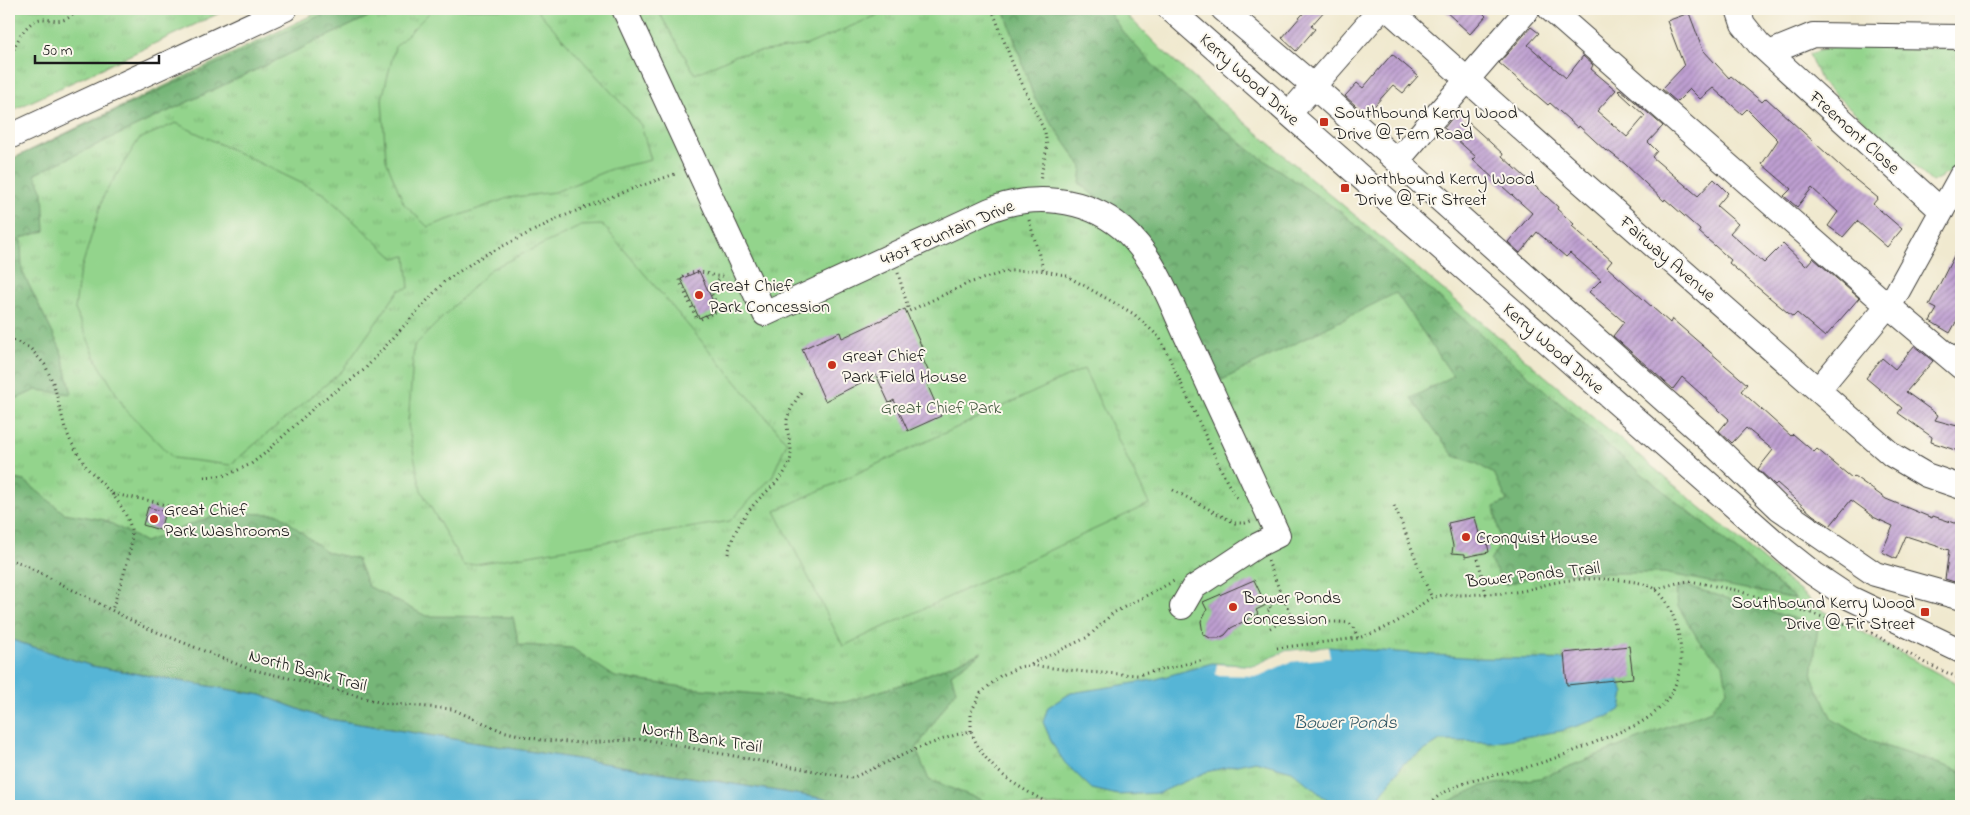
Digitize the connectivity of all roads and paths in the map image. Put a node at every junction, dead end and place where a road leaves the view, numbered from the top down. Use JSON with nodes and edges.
{"nodes":[{"id":1,"x":78,"y":9,"type":"edge"},
{"id":2,"x":285,"y":9,"type":"edge"},
{"id":3,"x":624,"y":9,"type":"edge"},
{"id":4,"x":992,"y":9,"type":"edge"},
{"id":5,"x":1170,"y":9,"type":"edge"},
{"id":6,"x":1381,"y":9,"type":"edge"},
{"id":7,"x":1388,"y":9,"type":"edge"},
{"id":8,"x":1528,"y":9,"type":"edge"},
{"id":9,"x":1550,"y":9,"type":"edge"},
{"id":10,"x":1738,"y":9,"type":"edge"},
{"id":11,"x":1233,"y":12,"type":"edge"},
{"id":12,"x":15,"y":20,"type":"dead end"},
{"id":13,"x":9,"y":26,"type":"edge"},
{"id":14,"x":1961,"y":37,"type":"edge"},
{"id":15,"x":1769,"y":53,"type":"junction"},
{"id":16,"x":9,"y":58,"type":"edge"},
{"id":17,"x":1468,"y":80,"type":"junction"},
{"id":18,"x":1313,"y":86,"type":"junction"},
{"id":19,"x":1289,"y":114,"type":"junction"},
{"id":20,"x":9,"y":137,"type":"edge"},
{"id":21,"x":1397,"y":161,"type":"junction"},
{"id":22,"x":697,"y":164,"type":"junction"},
{"id":23,"x":1961,"y":176,"type":"edge"},
{"id":24,"x":1036,"y":200,"type":"junction"},
{"id":25,"x":1942,"y":211,"type":"junction"},
{"id":26,"x":890,"y":256,"type":"junction"},
{"id":27,"x":733,"y":272,"type":"junction"},
{"id":28,"x":1044,"y":272,"type":"junction"},
{"id":29,"x":1889,"y":306,"type":"junction"},
{"id":30,"x":696,"y":317,"type":"dead end"},
{"id":31,"x":701,"y":319,"type":"dead end"},
{"id":32,"x":9,"y":338,"type":"edge"},
{"id":33,"x":1961,"y":367,"type":"edge"},
{"id":34,"x":1818,"y":390,"type":"junction"},
{"id":35,"x":801,"y":392,"type":"dead end"},
{"id":36,"x":204,"y":477,"type":"dead end"},
{"id":37,"x":1961,"y":488,"type":"edge"},
{"id":38,"x":1173,"y":490,"type":"dead end"},
{"id":39,"x":112,"y":494,"type":"junction"},
{"id":40,"x":1242,"y":505,"type":"dead end"},
{"id":41,"x":1394,"y":506,"type":"dead end"},
{"id":42,"x":183,"y":511,"type":"dead end"},
{"id":43,"x":1247,"y":513,"type":"dead end"},
{"id":44,"x":1252,"y":521,"type":"junction"},
{"id":45,"x":1262,"y":543,"type":"junction"},
{"id":46,"x":728,"y":554,"type":"dead end"},
{"id":47,"x":1477,"y":554,"type":"dead end"},
{"id":48,"x":9,"y":560,"type":"edge"},
{"id":49,"x":1179,"y":579,"type":"dead end"},
{"id":50,"x":1656,"y":589,"type":"junction"},
{"id":51,"x":1486,"y":594,"type":"junction"},
{"id":52,"x":1432,"y":598,"type":"junction"},
{"id":53,"x":1961,"y":598,"type":"edge"},
{"id":54,"x":1283,"y":599,"type":"junction"},
{"id":55,"x":1182,"y":607,"type":"dead end"},
{"id":56,"x":112,"y":610,"type":"junction"},
{"id":57,"x":1268,"y":611,"type":"dead end"},
{"id":58,"x":1292,"y":617,"type":"junction"},
{"id":59,"x":1270,"y":628,"type":"dead end"},
{"id":60,"x":1866,"y":630,"type":"dead end"},
{"id":61,"x":1358,"y":638,"type":"junction"},
{"id":62,"x":1277,"y":648,"type":"dead end"},
{"id":63,"x":1961,"y":651,"type":"edge"},
{"id":64,"x":1204,"y":660,"type":"dead end"},
{"id":65,"x":1029,"y":665,"type":"junction"},
{"id":66,"x":970,"y":731,"type":"junction"},
{"id":67,"x":1053,"y":806,"type":"edge"},
{"id":68,"x":1427,"y":806,"type":"edge"}],
"edges":[{"from":1,"to":16,"type":"path"},
{"from":2,"to":20,"type":"street"},
{"from":3,"to":22,"type":"street","name":"4707 Fountain Drive"},
{"from":4,"to":24,"type":"path"},
{"from":5,"to":19,"type":"street","name":"Kerry Wood Drive"},
{"from":6,"to":18,"type":"street"},
{"from":7,"to":17,"type":"street","name":"Fairway Avenue"},
{"from":8,"to":17,"type":"street"},
{"from":9,"to":29,"type":"street"},
{"from":10,"to":15,"type":"street","name":"Freemont Close"},
{"from":11,"to":18,"type":"street"},
{"from":12,"to":13,"type":"path"},
{"from":14,"to":15,"type":"street"},
{"from":15,"to":25,"type":"street","name":"Freemont Close"},
{"from":17,"to":21,"type":"street"},
{"from":17,"to":34,"type":"street","name":"Fairway Avenue"},
{"from":18,"to":19,"type":"street"},
{"from":18,"to":21,"type":"street"},
{"from":19,"to":63,"type":"street","name":"Kerry Wood Drive"},
{"from":21,"to":53,"type":"street"},
{"from":22,"to":27,"type":"street","name":"4707 Fountain Drive"},
{"from":22,"to":36,"type":"path"},
{"from":23,"to":25,"type":"street"},
{"from":24,"to":26,"type":"street","name":"4707 Fountain Drive"},
{"from":24,"to":28,"type":"path"},
{"from":24,"to":45,"type":"street","name":"4707 Fountain Drive"},
{"from":25,"to":29,"type":"street"},
{"from":26,"to":27,"type":"street","name":"4707 Fountain Drive"},
{"from":26,"to":28,"type":"path"},
{"from":27,"to":30,"type":"path"},
{"from":27,"to":31,"type":"path"},
{"from":28,"to":40,"type":"path"},
{"from":29,"to":33,"type":"street"},
{"from":29,"to":34,"type":"street"},
{"from":32,"to":39,"type":"path"},
{"from":34,"to":37,"type":"street","name":"Fairway Avenue"},
{"from":35,"to":46,"type":"path"},
{"from":38,"to":44,"type":"path"},
{"from":39,"to":42,"type":"path"},
{"from":39,"to":56,"type":"path"},
{"from":41,"to":52,"type":"path"},
{"from":43,"to":44,"type":"path"},
{"from":44,"to":45,"type":"path"},
{"from":45,"to":54,"type":"path"},
{"from":45,"to":55,"type":"street","name":"4707 Fountain Drive"},
{"from":47,"to":51,"type":"path"},
{"from":48,"to":56,"type":"path","name":"North Bank Trail"},
{"from":49,"to":65,"type":"path"},
{"from":50,"to":51,"type":"path","name":"Bower Ponds Trail"},
{"from":50,"to":60,"type":"path"},
{"from":50,"to":68,"type":"path"},
{"from":51,"to":52,"type":"path","name":"Bower Ponds Trail"},
{"from":52,"to":61,"type":"path","name":"Bower Ponds Trail"},
{"from":54,"to":57,"type":"path"},
{"from":54,"to":58,"type":"path"},
{"from":56,"to":66,"type":"path","name":"North Bank Trail"},
{"from":58,"to":59,"type":"path"},
{"from":58,"to":61,"type":"path"},
{"from":61,"to":62,"type":"path","name":"Bower Ponds Trail"},
{"from":64,"to":65,"type":"path"},
{"from":65,"to":66,"type":"path"},
{"from":66,"to":67,"type":"path"}]}
